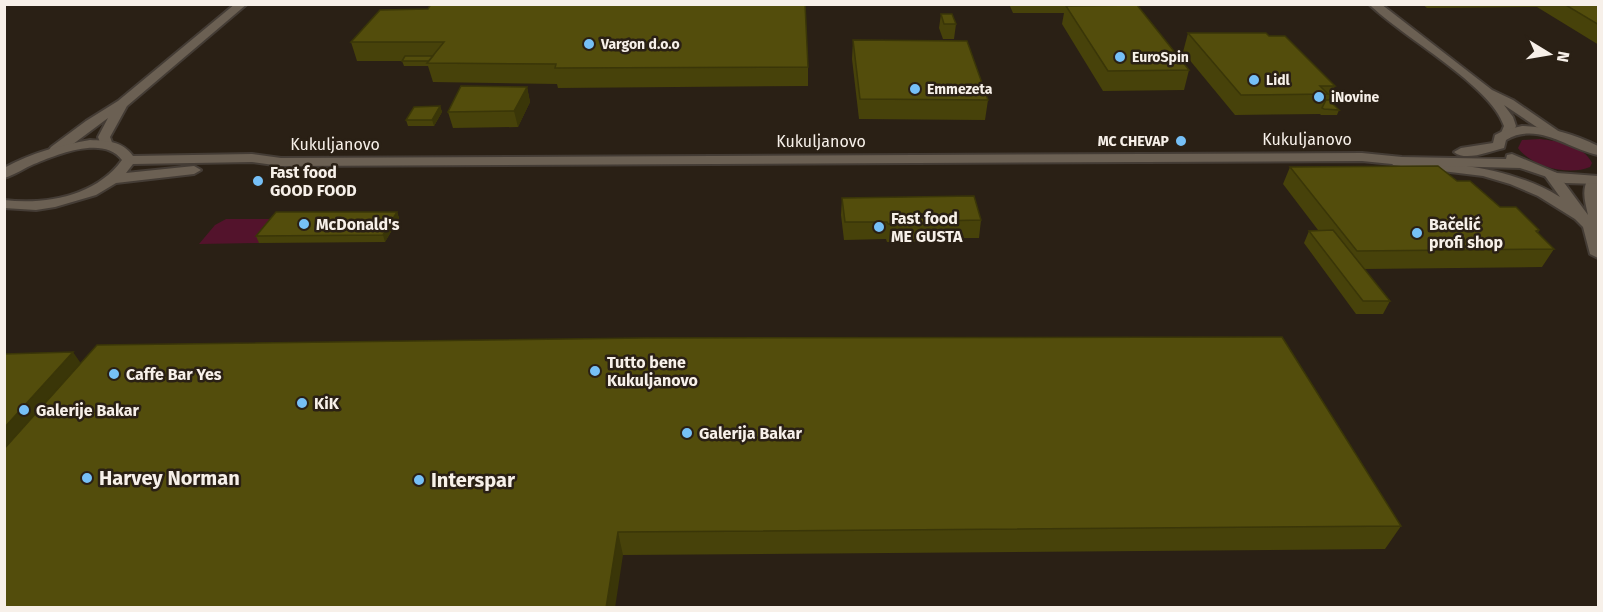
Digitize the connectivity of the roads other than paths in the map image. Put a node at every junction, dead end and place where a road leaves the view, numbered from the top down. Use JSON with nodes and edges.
{"nodes":[{"id":1,"x":242,"y":4,"type":"edge"},
{"id":2,"x":1374,"y":4,"type":"edge"},
{"id":3,"x":1488,"y":93,"type":"junction"},
{"id":4,"x":122,"y":104,"type":"junction"},
{"id":5,"x":1558,"y":135,"type":"junction"},
{"id":6,"x":1503,"y":139,"type":"junction"},
{"id":7,"x":107,"y":145,"type":"junction"},
{"id":8,"x":1599,"y":148,"type":"edge"},
{"id":9,"x":56,"y":150,"type":"junction"},
{"id":10,"x":35,"y":157,"type":"junction"},
{"id":11,"x":1362,"y":157,"type":"junction"},
{"id":12,"x":129,"y":160,"type":"junction"},
{"id":13,"x":4,"y":161,"type":"edge"},
{"id":14,"x":281,"y":162,"type":"junction"},
{"id":15,"x":1394,"y":162,"type":"junction"},
{"id":16,"x":1522,"y":164,"type":"junction"},
{"id":17,"x":4,"y":174,"type":"edge"},
{"id":18,"x":1552,"y":176,"type":"junction"},
{"id":19,"x":114,"y":179,"type":"junction"},
{"id":20,"x":1596,"y":180,"type":"edge"},
{"id":21,"x":4,"y":204,"type":"edge"},
{"id":22,"x":1585,"y":221,"type":"junction"},
{"id":23,"x":1599,"y":254,"type":"edge"}],
"edges":[{"from":1,"to":4,"type":"main road"},
{"from":2,"to":3,"type":"main road"},
{"from":3,"to":5,"type":"main road"},
{"from":3,"to":6,"type":"main road"},
{"from":4,"to":7,"type":"main road"},
{"from":4,"to":9,"type":"main road"},
{"from":5,"to":6,"type":"main road","name":"Kukuljanovo"},
{"from":5,"to":8,"type":"main road","name":"Kukuljanovo"},
{"from":6,"to":11,"type":"main road","name":"Kukuljanovo"},
{"from":6,"to":16,"type":"main road","name":"Kukuljanovo"},
{"from":7,"to":9,"type":"main road"},
{"from":7,"to":12,"type":"main road"},
{"from":9,"to":10,"type":"main road"},
{"from":10,"to":13,"type":"main road"},
{"from":10,"to":17,"type":"main road"},
{"from":11,"to":14,"type":"main road","name":"Kukuljanovo"},
{"from":11,"to":15,"type":"main road","name":"Kukuljanovo"},
{"from":12,"to":14,"type":"main road"},
{"from":12,"to":19,"type":"main road"},
{"from":14,"to":19,"type":"main road"},
{"from":15,"to":16,"type":"main road","name":"Kukuljanovo"},
{"from":15,"to":22,"type":"main road"},
{"from":16,"to":18,"type":"main road","name":"Kukuljanovo"},
{"from":18,"to":20,"type":"main road","name":"Kukuljanovo"},
{"from":18,"to":22,"type":"main road"},
{"from":19,"to":21,"type":"main road"},
{"from":20,"to":22,"type":"main road"},
{"from":22,"to":23,"type":"main road"}]}
